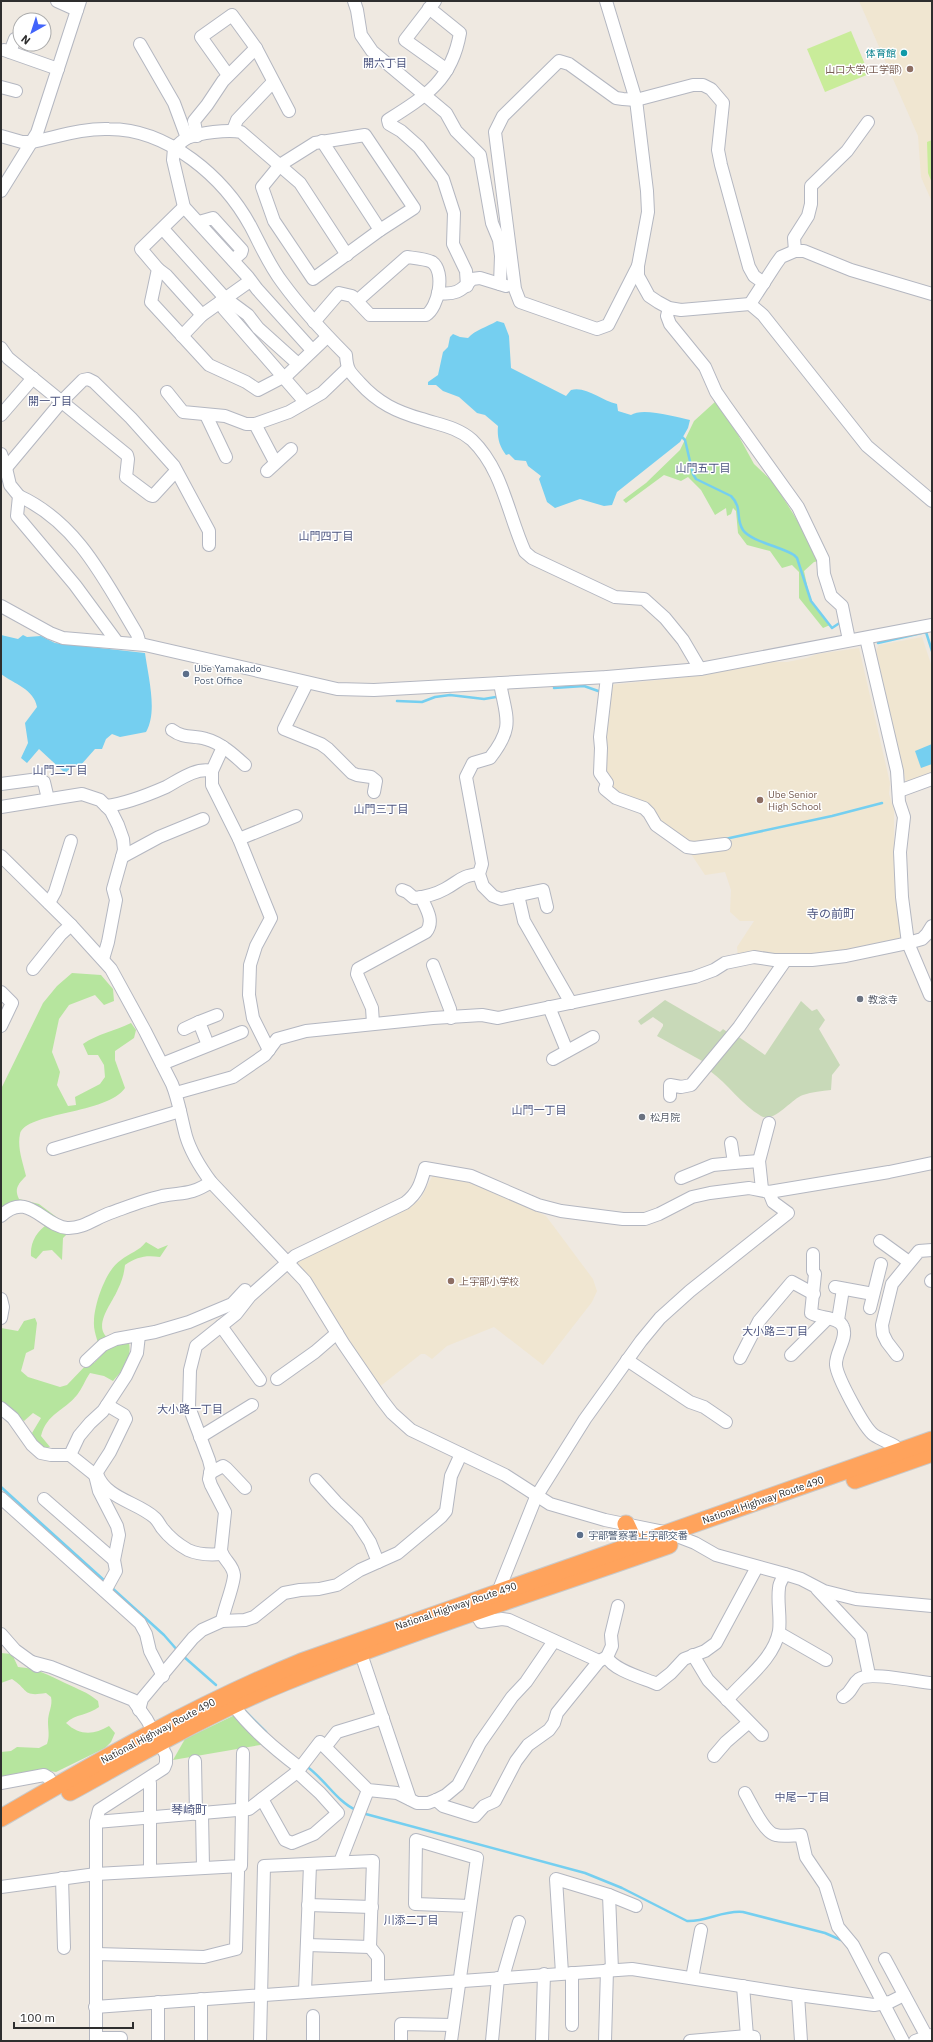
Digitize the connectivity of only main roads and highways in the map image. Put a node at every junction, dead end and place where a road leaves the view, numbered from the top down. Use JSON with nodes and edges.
{"nodes":[{"id":1,"x":932,"y":1440,"type":"edge"},
{"id":2,"x":932,"y":1453,"type":"edge"},
{"id":3,"x":900,"y":1458,"type":"junction"},
{"id":4,"x":626,"y":1524,"type":"road end"},
{"id":5,"x":631,"y":1545,"type":"junction"},
{"id":6,"x":471,"y":1607,"type":"junction"},
{"id":7,"x":359,"y":1647,"type":"junction"},
{"id":8,"x":156,"y":1737,"type":"junction"},
{"id":9,"x":1,"y":1818,"type":"edge"},
{"id":10,"x":1,"y":1830,"type":"edge"}],
"edges":[{"from":1,"to":3,"type":"highway","name":"National Highway Route 490"},
{"from":2,"to":3,"type":"highway","name":"National Highway Route 490"},
{"from":3,"to":5,"type":"highway","name":"National Highway Route 490"},
{"from":3,"to":6,"type":"highway","name":"National Highway Route 490"},
{"from":4,"to":5,"type":"highway"},
{"from":5,"to":6,"type":"highway","name":"National Highway Route 490"},
{"from":6,"to":7,"type":"highway","name":"National Highway Route 490"},
{"from":7,"to":8,"type":"highway","name":"National Highway Route 490"},
{"from":7,"to":8,"type":"highway","name":"National Highway Route 490"},
{"from":8,"to":9,"type":"highway","name":"National Highway Route 490"},
{"from":8,"to":10,"type":"highway","name":"National Highway Route 490"}]}
